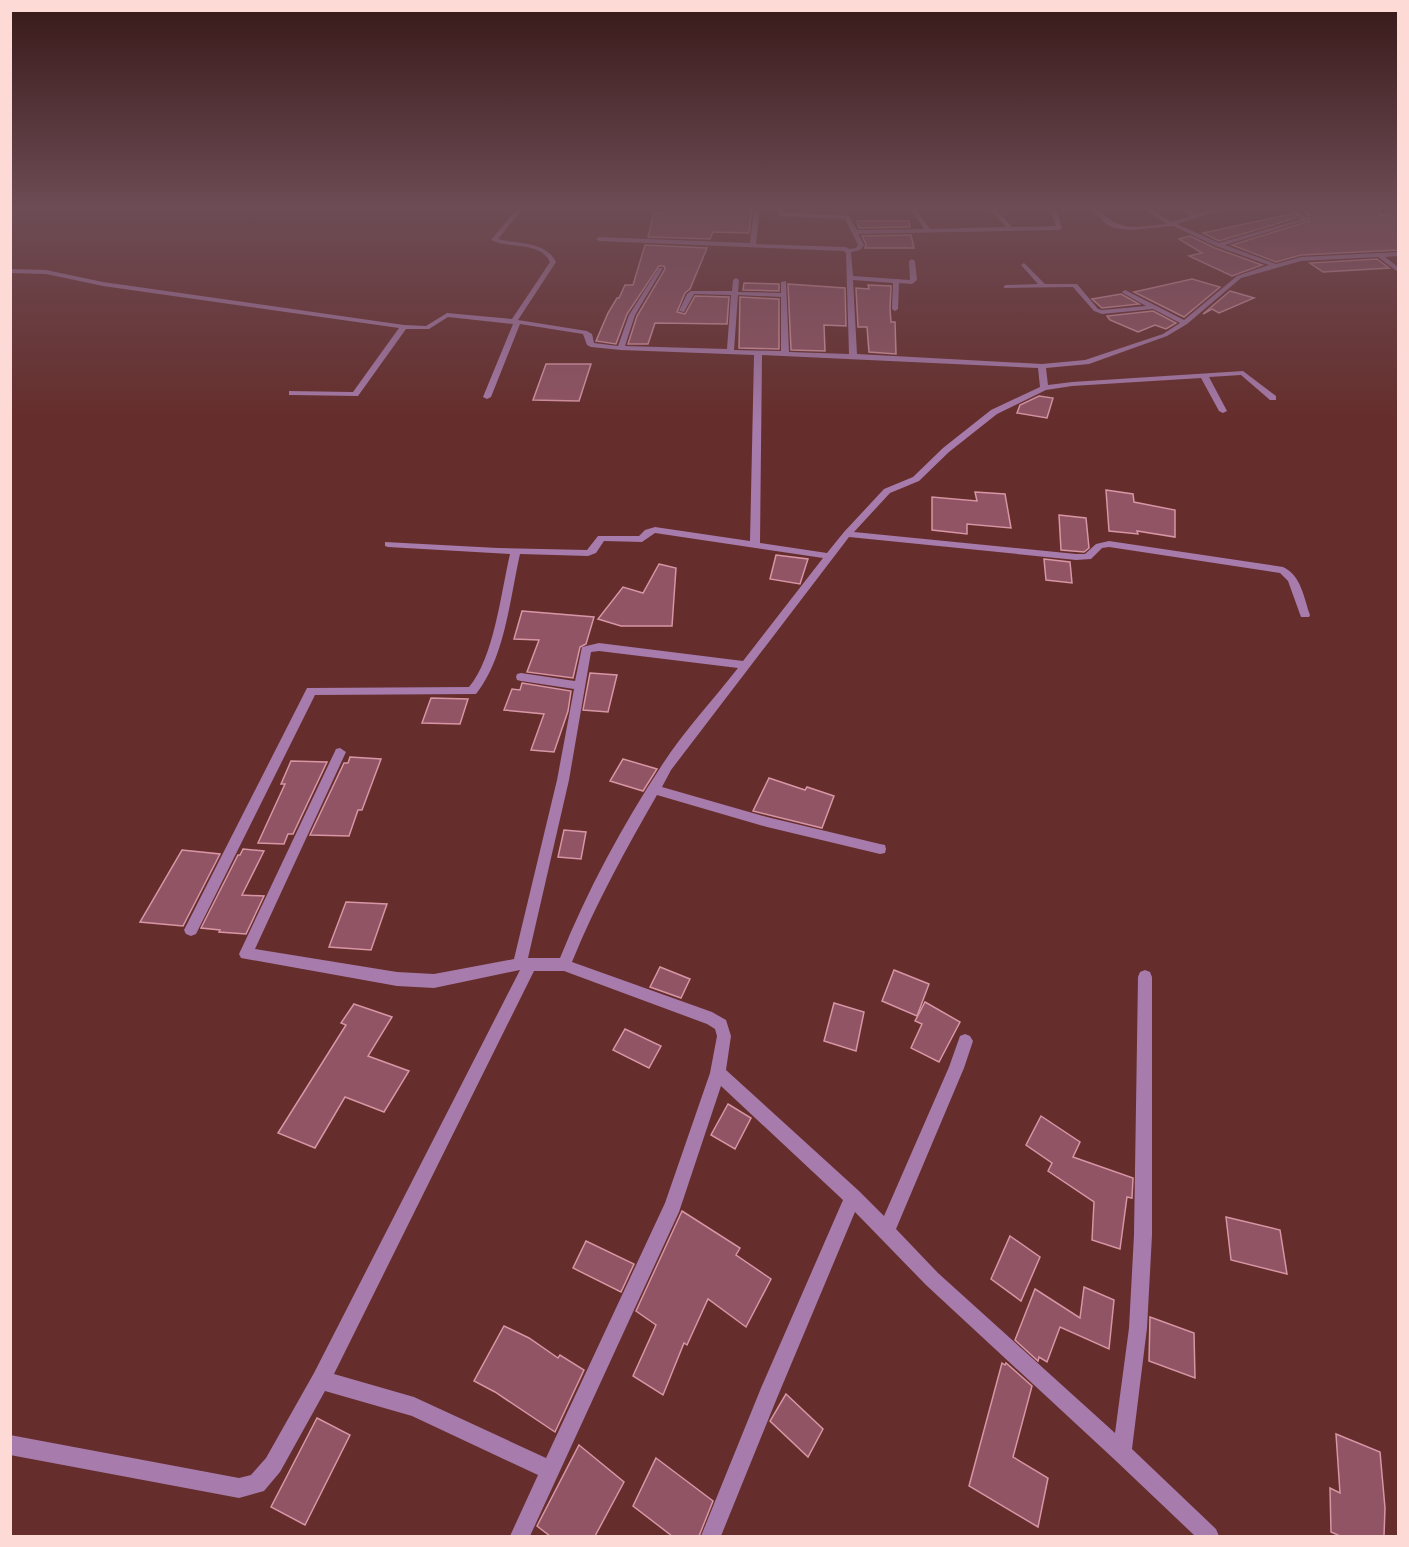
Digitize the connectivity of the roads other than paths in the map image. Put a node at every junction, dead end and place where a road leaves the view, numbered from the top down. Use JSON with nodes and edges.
{"nodes":[{"id":1,"x":85,"y":279,"type":"edge"},
{"id":2,"x":542,"y":279,"type":"edge"},
{"id":3,"x":654,"y":279,"type":"edge"},
{"id":4,"x":850,"y":279,"type":"edge"},
{"id":5,"x":868,"y":279,"type":"edge"},
{"id":6,"x":913,"y":279,"type":"edge"},
{"id":7,"x":1037,"y":279,"type":"edge"},
{"id":8,"x":1236,"y":279,"type":"edge"},
{"id":9,"x":736,"y":280,"type":"dead end"},
{"id":10,"x":896,"y":281,"type":"junction"},
{"id":11,"x":784,"y":282,"type":"dead end"},
{"id":12,"x":1042,"y":285,"type":"junction"},
{"id":13,"x":1006,"y":287,"type":"dead end"},
{"id":14,"x":1125,"y":292,"type":"dead end"},
{"id":15,"x":735,"y":294,"type":"junction"},
{"id":16,"x":784,"y":295,"type":"junction"},
{"id":17,"x":1154,"y":307,"type":"junction"},
{"id":18,"x":895,"y":309,"type":"dead end"},
{"id":19,"x":682,"y":311,"type":"dead end"},
{"id":20,"x":515,"y":321,"type":"junction"},
{"id":21,"x":1185,"y":323,"type":"junction"},
{"id":22,"x":404,"y":327,"type":"junction"},
{"id":23,"x":621,"y":348,"type":"junction"},
{"id":24,"x":730,"y":353,"type":"junction"},
{"id":25,"x":758,"y":354,"type":"junction"},
{"id":26,"x":785,"y":354,"type":"junction"},
{"id":27,"x":853,"y":356,"type":"junction"},
{"id":28,"x":1042,"y":366,"type":"junction"},
{"id":29,"x":1204,"y":376,"type":"junction"},
{"id":30,"x":1044,"y":388,"type":"junction"},
{"id":31,"x":292,"y":393,"type":"dead end"},
{"id":32,"x":486,"y":397,"type":"dead end"},
{"id":33,"x":1273,"y":398,"type":"dead end"},
{"id":34,"x":1223,"y":411,"type":"dead end"},
{"id":35,"x":847,"y":534,"type":"junction"},
{"id":36,"x":388,"y":544,"type":"dead end"},
{"id":37,"x":755,"y":545,"type":"junction"},
{"id":38,"x":516,"y":552,"type":"junction"},
{"id":39,"x":829,"y":556,"type":"junction"},
{"id":40,"x":1305,"y":615,"type":"dead end"},
{"id":41,"x":746,"y":665,"type":"junction"},
{"id":42,"x":521,"y":677,"type":"dead end"},
{"id":43,"x":580,"y":686,"type":"junction"},
{"id":44,"x":340,"y":752,"type":"dead end"},
{"id":45,"x":654,"y":789,"type":"junction"},
{"id":46,"x":880,"y":849,"type":"dead end"},
{"id":47,"x":191,"y":930,"type":"dead end"},
{"id":48,"x":525,"y":964,"type":"junction"},
{"id":49,"x":564,"y":964,"type":"junction"},
{"id":50,"x":1145,"y":977,"type":"dead end"},
{"id":51,"x":965,"y":1041,"type":"dead end"},
{"id":52,"x":718,"y":1073,"type":"junction"},
{"id":53,"x":853,"y":1197,"type":"junction"},
{"id":54,"x":886,"y":1231,"type":"junction"},
{"id":55,"x":321,"y":1380,"type":"junction"},
{"id":56,"x":10,"y":1445,"type":"edge"},
{"id":57,"x":1122,"y":1453,"type":"junction"},
{"id":58,"x":550,"y":1470,"type":"junction"},
{"id":59,"x":520,"y":1536,"type":"edge"},
{"id":60,"x":711,"y":1536,"type":"edge"},
{"id":61,"x":1209,"y":1536,"type":"edge"}],
"edges":[{"from":1,"to":22,"type":"street"},
{"from":2,"to":20,"type":"street"},
{"from":3,"to":23,"type":"street"},
{"from":4,"to":27,"type":"street"},
{"from":5,"to":10,"type":"street"},
{"from":6,"to":10,"type":"street"},
{"from":7,"to":12,"type":"street"},
{"from":8,"to":21,"type":"street"},
{"from":9,"to":15,"type":"street"},
{"from":10,"to":18,"type":"street"},
{"from":11,"to":16,"type":"street"},
{"from":12,"to":13,"type":"street"},
{"from":12,"to":17,"type":"street"},
{"from":14,"to":17,"type":"street"},
{"from":15,"to":16,"type":"street"},
{"from":15,"to":19,"type":"street"},
{"from":15,"to":24,"type":"street"},
{"from":16,"to":26,"type":"street"},
{"from":17,"to":21,"type":"street"},
{"from":20,"to":22,"type":"street"},
{"from":20,"to":23,"type":"street"},
{"from":20,"to":32,"type":"street"},
{"from":21,"to":28,"type":"street"},
{"from":22,"to":31,"type":"street"},
{"from":23,"to":24,"type":"street"},
{"from":24,"to":25,"type":"street"},
{"from":25,"to":26,"type":"street"},
{"from":25,"to":37,"type":"street"},
{"from":26,"to":27,"type":"street"},
{"from":27,"to":28,"type":"street"},
{"from":28,"to":30,"type":"street"},
{"from":29,"to":30,"type":"street"},
{"from":29,"to":33,"type":"street"},
{"from":29,"to":34,"type":"street"},
{"from":30,"to":35,"type":"street"},
{"from":35,"to":39,"type":"street"},
{"from":35,"to":40,"type":"street"},
{"from":36,"to":38,"type":"street"},
{"from":37,"to":38,"type":"street"},
{"from":37,"to":39,"type":"street"},
{"from":38,"to":47,"type":"street"},
{"from":39,"to":41,"type":"street"},
{"from":41,"to":43,"type":"street"},
{"from":41,"to":45,"type":"street"},
{"from":42,"to":43,"type":"street"},
{"from":43,"to":48,"type":"street"},
{"from":44,"to":48,"type":"street"},
{"from":45,"to":46,"type":"street"},
{"from":45,"to":49,"type":"street"},
{"from":48,"to":49,"type":"street"},
{"from":48,"to":55,"type":"street"},
{"from":49,"to":52,"type":"street"},
{"from":50,"to":57,"type":"street"},
{"from":51,"to":54,"type":"street"},
{"from":52,"to":53,"type":"street"},
{"from":52,"to":58,"type":"street"},
{"from":53,"to":54,"type":"street"},
{"from":53,"to":60,"type":"street"},
{"from":54,"to":57,"type":"street"},
{"from":55,"to":56,"type":"street"},
{"from":55,"to":58,"type":"street"},
{"from":57,"to":61,"type":"street"},
{"from":58,"to":59,"type":"street"}]}
